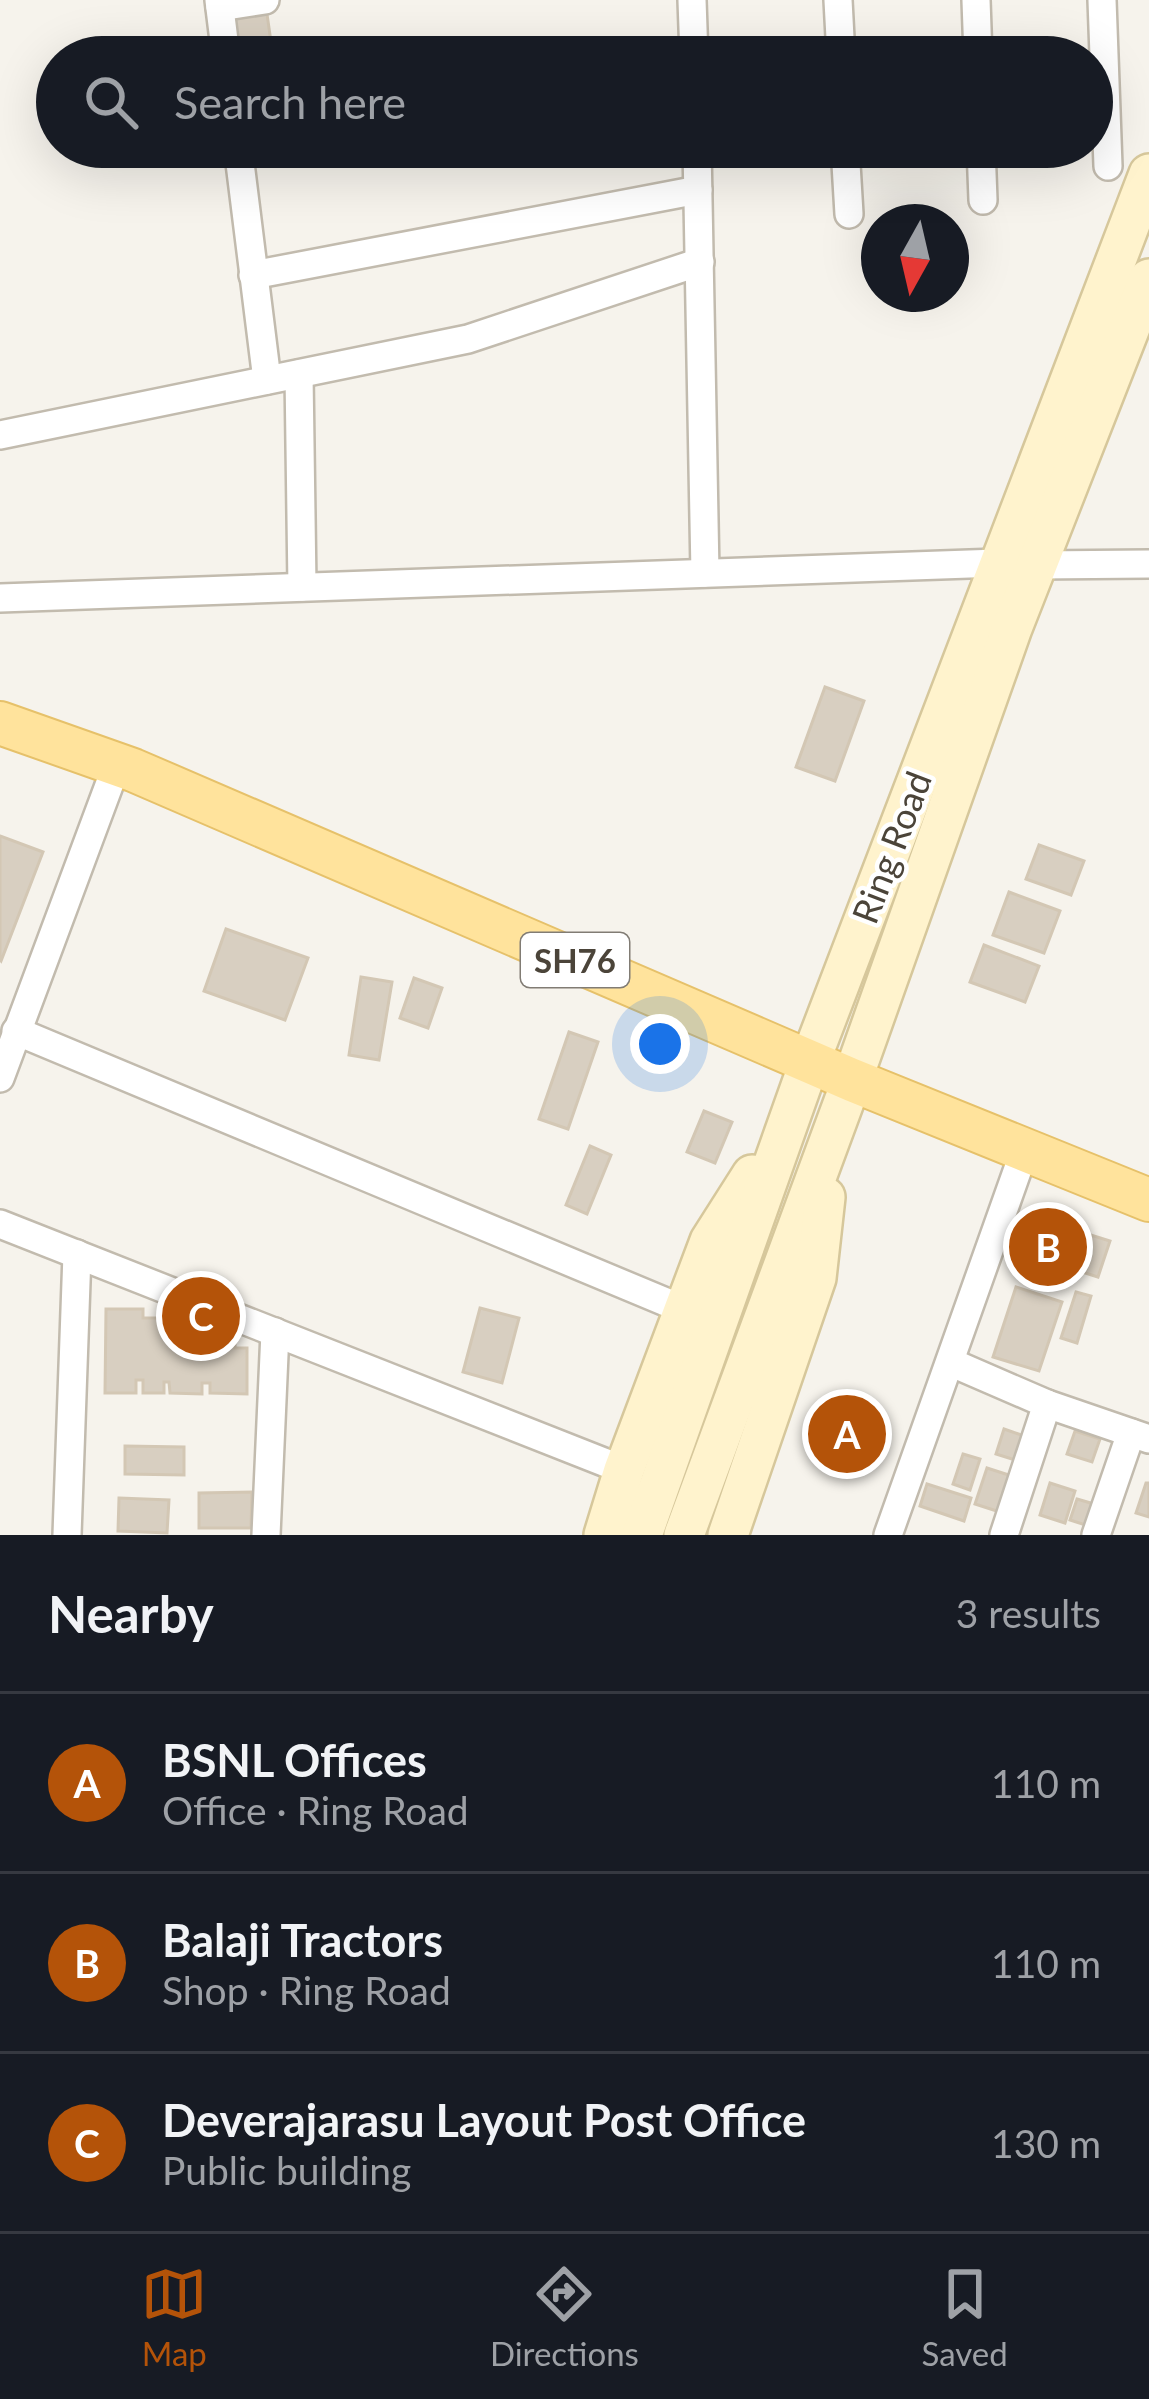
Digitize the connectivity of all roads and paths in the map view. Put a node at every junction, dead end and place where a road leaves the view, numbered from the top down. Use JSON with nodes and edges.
{"nodes":[{"id":1,"x":265,"y":0,"type":"edge"},
{"id":2,"x":692,"y":0,"type":"edge"},
{"id":3,"x":838,"y":0,"type":"edge"},
{"id":4,"x":976,"y":0,"type":"edge"},
{"id":5,"x":1102,"y":0,"type":"edge"},
{"id":6,"x":220,"y":3,"type":"edge"},
{"id":7,"x":224,"y":36,"type":"edge"},
{"id":8,"x":693,"y":36,"type":"edge"},
{"id":9,"x":840,"y":36,"type":"edge"},
{"id":10,"x":977,"y":36,"type":"edge"},
{"id":11,"x":1103,"y":36,"type":"edge"},
{"id":12,"x":240,"y":168,"type":"edge"},
{"id":13,"x":697,"y":168,"type":"edge"},
{"id":14,"x":846,"y":168,"type":"edge"},
{"id":15,"x":982,"y":168,"type":"edge"},
{"id":16,"x":1149,"y":174,"type":"edge"},
{"id":17,"x":698,"y":190,"type":"junction"},
{"id":18,"x":983,"y":200,"type":"dead end"},
{"id":19,"x":849,"y":214,"type":"dead end"},
{"id":20,"x":700,"y":262,"type":"junction"},
{"id":21,"x":253,"y":275,"type":"junction"},
{"id":22,"x":1149,"y":279,"type":"edge"},
{"id":23,"x":299,"y":374,"type":"junction"},
{"id":24,"x":266,"y":380,"type":"junction"},
{"id":25,"x":0,"y":435,"type":"edge"},
{"id":26,"x":1017,"y":564,"type":"junction"},
{"id":27,"x":1149,"y":564,"type":"edge"},
{"id":28,"x":704,"y":573,"type":"junction"},
{"id":29,"x":302,"y":587,"type":"junction"},
{"id":30,"x":0,"y":598,"type":"edge"},
{"id":31,"x":0,"y":723,"type":"edge"},
{"id":32,"x":117,"y":764,"type":"junction"},
{"id":33,"x":16,"y":1031,"type":"junction"},
{"id":34,"x":810,"y":1060,"type":"junction"},
{"id":35,"x":0,"y":1078,"type":"edge"},
{"id":36,"x":852,"y":1080,"type":"junction"},
{"id":37,"x":791,"y":1112,"type":"junction"},
{"id":38,"x":833,"y":1132,"type":"junction"},
{"id":39,"x":1025,"y":1149,"type":"junction"},
{"id":40,"x":1149,"y":1200,"type":"edge"},
{"id":41,"x":0,"y":1224,"type":"edge"},
{"id":42,"x":77,"y":1254,"type":"junction"},
{"id":43,"x":685,"y":1310,"type":"junction"},
{"id":44,"x":275,"y":1332,"type":"junction"},
{"id":45,"x":950,"y":1362,"type":"junction"},
{"id":46,"x":1047,"y":1404,"type":"junction"},
{"id":47,"x":1140,"y":1436,"type":"edge"},
{"id":48,"x":624,"y":1470,"type":"junction"},
{"id":49,"x":643,"y":1529,"type":"edge"},
{"id":50,"x":67,"y":1535,"type":"edge"},
{"id":51,"x":266,"y":1535,"type":"edge"},
{"id":52,"x":604,"y":1535,"type":"edge"},
{"id":53,"x":684,"y":1535,"type":"edge"},
{"id":54,"x":728,"y":1535,"type":"edge"},
{"id":55,"x":889,"y":1535,"type":"edge"},
{"id":56,"x":1004,"y":1535,"type":"edge"},
{"id":57,"x":1096,"y":1535,"type":"edge"}],
"edges":[{"from":1,"to":6,"type":"street"},
{"from":2,"to":8,"type":"street"},
{"from":3,"to":9,"type":"street"},
{"from":4,"to":10,"type":"street"},
{"from":5,"to":11,"type":"street"},
{"from":6,"to":7,"type":"street"},
{"from":12,"to":21,"type":"street"},
{"from":13,"to":17,"type":"street"},
{"from":14,"to":19,"type":"street"},
{"from":15,"to":18,"type":"street"},
{"from":16,"to":26,"type":"main road","name":"Ring Road"},
{"from":17,"to":20,"type":"street"},
{"from":17,"to":21,"type":"street"},
{"from":20,"to":23,"type":"street"},
{"from":20,"to":28,"type":"street"},
{"from":21,"to":24,"type":"street"},
{"from":22,"to":26,"type":"main road","name":"Ring Road"},
{"from":23,"to":24,"type":"street"},
{"from":23,"to":29,"type":"street"},
{"from":24,"to":25,"type":"street"},
{"from":26,"to":27,"type":"street"},
{"from":26,"to":28,"type":"street"},
{"from":26,"to":34,"type":"main road","name":"Ring Road"},
{"from":26,"to":36,"type":"main road","name":"Ring Road"},
{"from":28,"to":29,"type":"street"},
{"from":29,"to":30,"type":"street"},
{"from":31,"to":32,"type":"main road","number":"SH76"},
{"from":32,"to":33,"type":"street"},
{"from":32,"to":34,"type":"main road","number":"SH76"},
{"from":33,"to":35,"type":"street"},
{"from":33,"to":43,"type":"street"},
{"from":34,"to":36,"type":"main road","number":"SH76"},
{"from":34,"to":37,"type":"main road","name":"Ring Road"},
{"from":36,"to":38,"type":"main road","name":"Ring Road"},
{"from":36,"to":39,"type":"main road","number":"SH76"},
{"from":37,"to":43,"type":"main road"},
{"from":37,"to":49,"type":"main road","name":"Ring Road"},
{"from":38,"to":53,"type":"main road","name":"Ring Road"},
{"from":38,"to":54,"type":"main road"},
{"from":39,"to":40,"type":"main road","number":"SH76"},
{"from":39,"to":45,"type":"street"},
{"from":41,"to":42,"type":"street"},
{"from":42,"to":44,"type":"street"},
{"from":42,"to":50,"type":"street"},
{"from":43,"to":48,"type":"main road"},
{"from":44,"to":48,"type":"street"},
{"from":44,"to":51,"type":"street"},
{"from":45,"to":46,"type":"street"},
{"from":45,"to":55,"type":"street"},
{"from":46,"to":47,"type":"street"},
{"from":46,"to":56,"type":"street"},
{"from":47,"to":57,"type":"street"},
{"from":48,"to":52,"type":"main road"}]}
